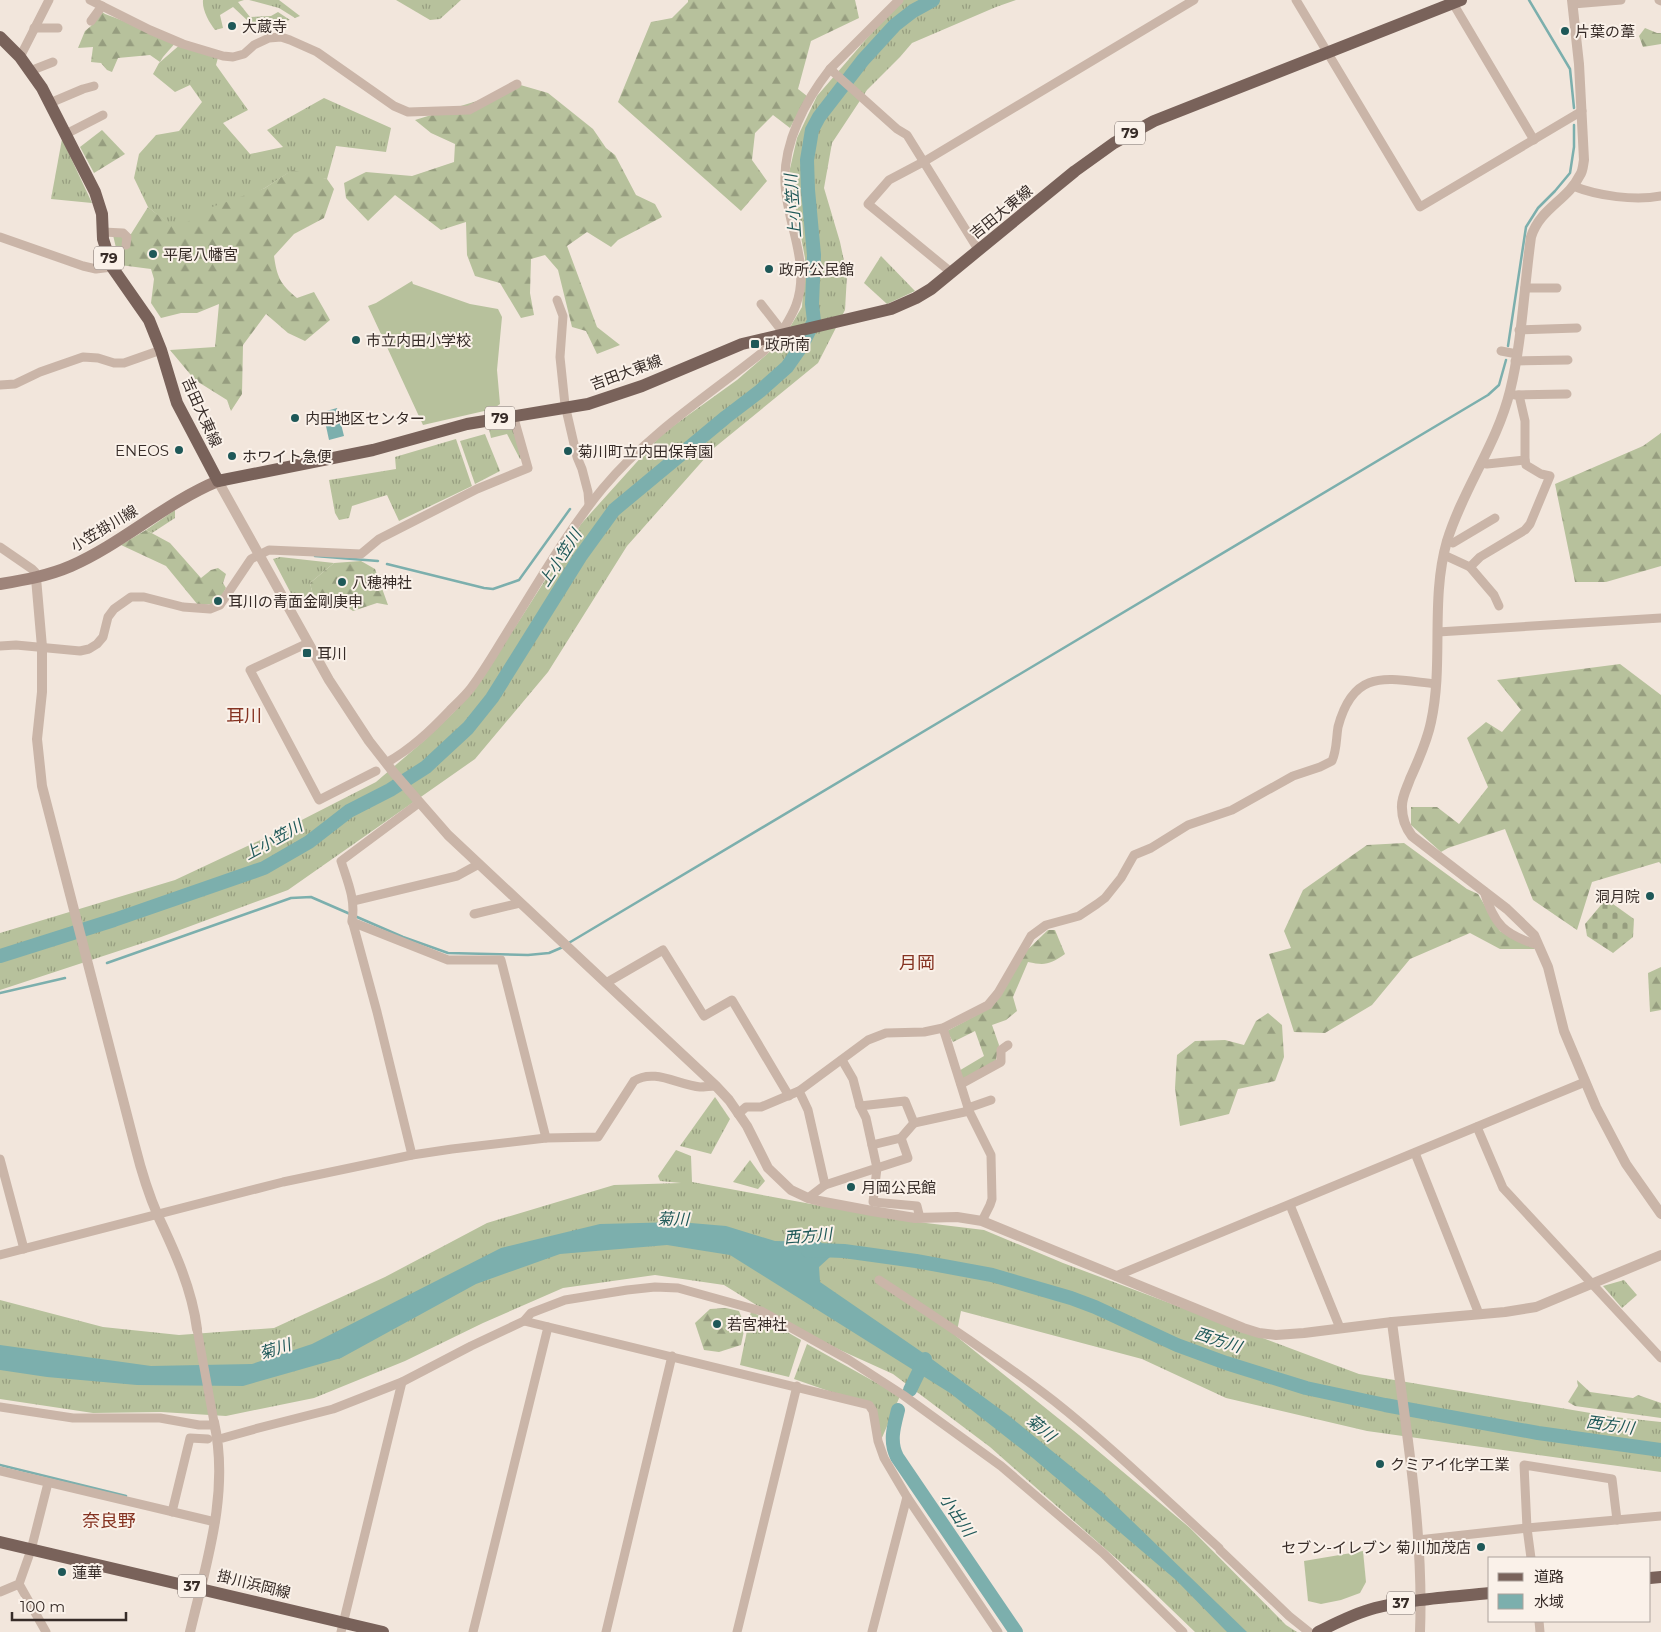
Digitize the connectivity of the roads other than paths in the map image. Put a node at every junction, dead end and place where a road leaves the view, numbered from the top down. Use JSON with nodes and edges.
{"nodes":[{"id":1,"x":49,"y":0,"type":"edge"},
{"id":2,"x":90,"y":0,"type":"edge"},
{"id":3,"x":899,"y":0,"type":"edge"},
{"id":4,"x":1194,"y":0,"type":"edge"},
{"id":5,"x":1296,"y":0,"type":"edge"},
{"id":6,"x":1621,"y":0,"type":"edge"},
{"id":7,"x":1455,"y":1,"type":"edge"},
{"id":8,"x":1573,"y":2,"type":"edge"},
{"id":9,"x":102,"y":6,"type":"junction"},
{"id":10,"x":91,"y":21,"type":"dead end"},
{"id":11,"x":34,"y":28,"type":"junction"},
{"id":12,"x":58,"y":28,"type":"dead end"},
{"id":13,"x":0,"y":37,"type":"edge"},
{"id":14,"x":1327,"y":53,"type":"junction"},
{"id":15,"x":20,"y":57,"type":"junction"},
{"id":16,"x":53,"y":62,"type":"dead end"},
{"id":17,"x":30,"y":71,"type":"junction"},
{"id":18,"x":833,"y":72,"type":"junction"},
{"id":19,"x":516,"y":84,"type":"dead end"},
{"id":20,"x":94,"y":86,"type":"dead end"},
{"id":21,"x":50,"y":103,"type":"junction"},
{"id":22,"x":1582,"y":110,"type":"junction"},
{"id":23,"x":103,"y":115,"type":"dead end"},
{"id":24,"x":66,"y":134,"type":"junction"},
{"id":25,"x":1534,"y":140,"type":"junction"},
{"id":26,"x":925,"y":161,"type":"junction"},
{"id":27,"x":1573,"y":186,"type":"junction"},
{"id":28,"x":1661,"y":196,"type":"edge"},
{"id":29,"x":103,"y":232,"type":"junction"},
{"id":30,"x":0,"y":237,"type":"edge"},
{"id":31,"x":126,"y":245,"type":"dead end"},
{"id":32,"x":979,"y":251,"type":"junction"},
{"id":33,"x":112,"y":267,"type":"junction"},
{"id":34,"x":952,"y":273,"type":"junction"},
{"id":35,"x":1525,"y":288,"type":"junction"},
{"id":36,"x":1557,"y":288,"type":"dead end"},
{"id":37,"x":557,"y":300,"type":"dead end"},
{"id":38,"x":761,"y":304,"type":"dead end"},
{"id":39,"x":1577,"y":328,"type":"dead end"},
{"id":40,"x":1519,"y":330,"type":"junction"},
{"id":41,"x":779,"y":334,"type":"junction"},
{"id":42,"x":161,"y":350,"type":"junction"},
{"id":43,"x":1501,"y":351,"type":"dead end"},
{"id":44,"x":1516,"y":358,"type":"junction"},
{"id":45,"x":1568,"y":360,"type":"dead end"},
{"id":46,"x":0,"y":385,"type":"edge"},
{"id":47,"x":1567,"y":394,"type":"dead end"},
{"id":48,"x":1514,"y":395,"type":"junction"},
{"id":49,"x":566,"y":408,"type":"junction"},
{"id":50,"x":514,"y":415,"type":"junction"},
{"id":51,"x":1525,"y":460,"type":"junction"},
{"id":52,"x":1482,"y":463,"type":"junction"},
{"id":53,"x":218,"y":481,"type":"junction"},
{"id":54,"x":589,"y":505,"type":"junction"},
{"id":55,"x":1496,"y":518,"type":"dead end"},
{"id":56,"x":1447,"y":541,"type":"junction"},
{"id":57,"x":0,"y":547,"type":"edge"},
{"id":58,"x":260,"y":554,"type":"junction"},
{"id":59,"x":1444,"y":555,"type":"junction"},
{"id":60,"x":1470,"y":567,"type":"junction"},
{"id":61,"x":36,"y":578,"type":"junction"},
{"id":62,"x":0,"y":584,"type":"edge"},
{"id":63,"x":1499,"y":606,"type":"dead end"},
{"id":64,"x":1661,"y":618,"type":"edge"},
{"id":65,"x":1438,"y":632,"type":"junction"},
{"id":66,"x":308,"y":643,"type":"junction"},
{"id":67,"x":0,"y":646,"type":"edge"},
{"id":68,"x":42,"y":647,"type":"junction"},
{"id":69,"x":1436,"y":684,"type":"junction"},
{"id":70,"x":386,"y":763,"type":"junction"},
{"id":71,"x":376,"y":771,"type":"dead end"},
{"id":72,"x":419,"y":803,"type":"junction"},
{"id":73,"x":479,"y":864,"type":"junction"},
{"id":74,"x":1484,"y":891,"type":"junction"},
{"id":75,"x":353,"y":901,"type":"junction"},
{"id":76,"x":520,"y":902,"type":"junction"},
{"id":77,"x":474,"y":914,"type":"dead end"},
{"id":78,"x":353,"y":918,"type":"junction"},
{"id":79,"x":1538,"y":945,"type":"junction"},
{"id":80,"x":606,"y":983,"type":"junction"},
{"id":81,"x":943,"y":1028,"type":"junction"},
{"id":82,"x":1008,"y":1044,"type":"dead end"},
{"id":83,"x":842,"y":1060,"type":"junction"},
{"id":84,"x":1585,"y":1082,"type":"junction"},
{"id":85,"x":961,"y":1084,"type":"junction"},
{"id":86,"x":716,"y":1086,"type":"junction"},
{"id":87,"x":799,"y":1091,"type":"junction"},
{"id":88,"x":789,"y":1096,"type":"junction"},
{"id":89,"x":991,"y":1100,"type":"dead end"},
{"id":90,"x":860,"y":1106,"type":"junction"},
{"id":91,"x":969,"y":1110,"type":"junction"},
{"id":92,"x":738,"y":1114,"type":"junction"},
{"id":93,"x":914,"y":1123,"type":"junction"},
{"id":94,"x":1477,"y":1127,"type":"junction"},
{"id":95,"x":546,"y":1138,"type":"junction"},
{"id":96,"x":901,"y":1138,"type":"junction"},
{"id":97,"x":872,"y":1144,"type":"junction"},
{"id":98,"x":1415,"y":1153,"type":"junction"},
{"id":99,"x":412,"y":1155,"type":"junction"},
{"id":100,"x":0,"y":1158,"type":"edge"},
{"id":101,"x":876,"y":1168,"type":"junction"},
{"id":102,"x":825,"y":1185,"type":"junction"},
{"id":103,"x":808,"y":1198,"type":"junction"},
{"id":104,"x":1290,"y":1205,"type":"junction"},
{"id":105,"x":158,"y":1214,"type":"junction"},
{"id":106,"x":1661,"y":1214,"type":"edge"},
{"id":107,"x":920,"y":1218,"type":"junction"},
{"id":108,"x":982,"y":1221,"type":"junction"},
{"id":109,"x":24,"y":1249,"type":"junction"},
{"id":110,"x":0,"y":1255,"type":"edge"},
{"id":111,"x":1661,"y":1255,"type":"edge"},
{"id":112,"x":1116,"y":1276,"type":"junction"},
{"id":113,"x":879,"y":1280,"type":"dead end"},
{"id":114,"x":1592,"y":1283,"type":"junction"},
{"id":115,"x":1479,"y":1314,"type":"junction"},
{"id":116,"x":524,"y":1321,"type":"junction"},
{"id":117,"x":1392,"y":1322,"type":"junction"},
{"id":118,"x":548,"y":1327,"type":"junction"},
{"id":119,"x":1340,"y":1328,"type":"junction"},
{"id":120,"x":197,"y":1329,"type":"joint"},
{"id":121,"x":672,"y":1356,"type":"junction"},
{"id":122,"x":1661,"y":1358,"type":"edge"},
{"id":123,"x":402,"y":1382,"type":"junction"},
{"id":124,"x":797,"y":1386,"type":"junction"},
{"id":125,"x":0,"y":1407,"type":"edge"},
{"id":126,"x":214,"y":1423,"type":"junction"},
{"id":127,"x":224,"y":1438,"type":"dead end"},
{"id":128,"x":208,"y":1439,"type":"dead end"},
{"id":129,"x":0,"y":1471,"type":"edge"},
{"id":130,"x":48,"y":1483,"type":"junction"},
{"id":131,"x":907,"y":1497,"type":"junction"},
{"id":132,"x":172,"y":1512,"type":"junction"},
{"id":133,"x":1661,"y":1516,"type":"edge"},
{"id":134,"x":1617,"y":1520,"type":"junction"},
{"id":135,"x":215,"y":1522,"type":"junction"},
{"id":136,"x":1527,"y":1528,"type":"junction"},
{"id":137,"x":1418,"y":1540,"type":"junction"},
{"id":138,"x":0,"y":1542,"type":"edge"},
{"id":139,"x":31,"y":1550,"type":"junction"},
{"id":140,"x":1531,"y":1557,"type":"edge"},
{"id":141,"x":19,"y":1584,"type":"junction"},
{"id":142,"x":200,"y":1588,"type":"junction"},
{"id":143,"x":0,"y":1592,"type":"edge"},
{"id":144,"x":1488,"y":1593,"type":"edge"},
{"id":145,"x":1421,"y":1600,"type":"junction"},
{"id":146,"x":342,"y":1627,"type":"edge"},
{"id":147,"x":46,"y":1632,"type":"edge"},
{"id":148,"x":190,"y":1632,"type":"edge"},
{"id":149,"x":383,"y":1632,"type":"edge"},
{"id":150,"x":473,"y":1632,"type":"edge"},
{"id":151,"x":606,"y":1632,"type":"edge"},
{"id":152,"x":737,"y":1632,"type":"edge"},
{"id":153,"x":872,"y":1632,"type":"edge"},
{"id":154,"x":998,"y":1632,"type":"edge"},
{"id":155,"x":1184,"y":1632,"type":"edge"},
{"id":156,"x":1309,"y":1632,"type":"edge"},
{"id":157,"x":1318,"y":1632,"type":"edge"},
{"id":158,"x":1420,"y":1632,"type":"edge"}],
"edges":[{"from":1,"to":11,"type":"street"},
{"from":2,"to":9,"type":"street"},
{"from":3,"to":18,"type":"street"},
{"from":4,"to":26,"type":"street"},
{"from":5,"to":14,"type":"street"},
{"from":6,"to":8,"type":"street"},
{"from":7,"to":14,"type":"main road","name":"吉田大東線","number":"79"},
{"from":7,"to":25,"type":"street"},
{"from":8,"to":22,"type":"street"},
{"from":9,"to":10,"type":"street"},
{"from":9,"to":19,"type":"street"},
{"from":11,"to":12,"type":"street"},
{"from":11,"to":15,"type":"street"},
{"from":13,"to":15,"type":"main road","name":"吉田大東線","number":"79"},
{"from":14,"to":25,"type":"street"},
{"from":14,"to":32,"type":"main road","name":"吉田大東線","number":"79"},
{"from":15,"to":17,"type":"main road","name":"吉田大東線","number":"79"},
{"from":16,"to":17,"type":"street"},
{"from":17,"to":21,"type":"main road","name":"吉田大東線","number":"79"},
{"from":18,"to":26,"type":"street"},
{"from":18,"to":41,"type":"street"},
{"from":20,"to":21,"type":"street"},
{"from":21,"to":24,"type":"main road","name":"吉田大東線","number":"79"},
{"from":22,"to":25,"type":"street"},
{"from":22,"to":27,"type":"street"},
{"from":23,"to":24,"type":"street"},
{"from":24,"to":29,"type":"main road","name":"吉田大東線","number":"79"},
{"from":26,"to":32,"type":"street"},
{"from":26,"to":34,"type":"street"},
{"from":27,"to":28,"type":"street"},
{"from":27,"to":35,"type":"street"},
{"from":29,"to":31,"type":"street"},
{"from":29,"to":33,"type":"main road","name":"吉田大東線","number":"79"},
{"from":30,"to":33,"type":"street"},
{"from":32,"to":34,"type":"main road","name":"吉田大東線","number":"79"},
{"from":33,"to":42,"type":"main road","name":"吉田大東線","number":"79"},
{"from":34,"to":41,"type":"main road","name":"吉田大東線","number":"79"},
{"from":35,"to":36,"type":"street"},
{"from":35,"to":40,"type":"street"},
{"from":37,"to":49,"type":"street"},
{"from":38,"to":41,"type":"street"},
{"from":39,"to":40,"type":"street"},
{"from":40,"to":44,"type":"street"},
{"from":41,"to":49,"type":"main road","name":"吉田大東線","number":"79"},
{"from":41,"to":54,"type":"street"},
{"from":42,"to":46,"type":"street"},
{"from":42,"to":53,"type":"main road","name":"吉田大東線","number":"79"},
{"from":43,"to":44,"type":"street"},
{"from":44,"to":45,"type":"street"},
{"from":44,"to":48,"type":"street"},
{"from":47,"to":48,"type":"street"},
{"from":48,"to":51,"type":"street"},
{"from":48,"to":52,"type":"street"},
{"from":49,"to":50,"type":"main road","name":"吉田大東線","number":"79"},
{"from":49,"to":54,"type":"street"},
{"from":50,"to":53,"type":"main road","name":"吉田大東線","number":"79"},
{"from":50,"to":58,"type":"street"},
{"from":51,"to":52,"type":"street"},
{"from":51,"to":60,"type":"street"},
{"from":52,"to":56,"type":"street"},
{"from":53,"to":58,"type":"street"},
{"from":53,"to":61,"type":"main road","name":"小笠掛川線"},
{"from":54,"to":70,"type":"street"},
{"from":55,"to":56,"type":"street"},
{"from":56,"to":59,"type":"street"},
{"from":57,"to":61,"type":"street"},
{"from":58,"to":66,"type":"street"},
{"from":58,"to":68,"type":"street"},
{"from":59,"to":60,"type":"street"},
{"from":59,"to":65,"type":"street"},
{"from":60,"to":63,"type":"street"},
{"from":61,"to":62,"type":"main road","name":"小笠掛川線"},
{"from":61,"to":68,"type":"street"},
{"from":64,"to":65,"type":"street"},
{"from":65,"to":69,"type":"street"},
{"from":66,"to":70,"type":"street"},
{"from":66,"to":71,"type":"street"},
{"from":67,"to":68,"type":"street"},
{"from":68,"to":105,"type":"street"},
{"from":69,"to":74,"type":"street"},
{"from":69,"to":81,"type":"street"},
{"from":70,"to":72,"type":"street"},
{"from":72,"to":73,"type":"street"},
{"from":72,"to":75,"type":"street"},
{"from":73,"to":75,"type":"street"},
{"from":73,"to":76,"type":"street"},
{"from":74,"to":79,"type":"street"},
{"from":74,"to":79,"type":"street"},
{"from":75,"to":78,"type":"street"},
{"from":76,"to":77,"type":"street"},
{"from":76,"to":80,"type":"street"},
{"from":78,"to":95,"type":"street"},
{"from":78,"to":99,"type":"street"},
{"from":79,"to":84,"type":"street"},
{"from":80,"to":86,"type":"street"},
{"from":80,"to":88,"type":"street"},
{"from":81,"to":83,"type":"street"},
{"from":81,"to":85,"type":"street"},
{"from":82,"to":85,"type":"street"},
{"from":83,"to":87,"type":"street"},
{"from":83,"to":90,"type":"street"},
{"from":84,"to":94,"type":"street"},
{"from":84,"to":106,"type":"street"},
{"from":85,"to":91,"type":"street"},
{"from":86,"to":92,"type":"street"},
{"from":86,"to":95,"type":"street"},
{"from":87,"to":88,"type":"street"},
{"from":87,"to":102,"type":"street"},
{"from":88,"to":92,"type":"street"},
{"from":89,"to":91,"type":"street"},
{"from":90,"to":93,"type":"street"},
{"from":90,"to":97,"type":"street"},
{"from":91,"to":93,"type":"street"},
{"from":91,"to":108,"type":"street"},
{"from":92,"to":103,"type":"street"},
{"from":93,"to":96,"type":"street"},
{"from":94,"to":98,"type":"street"},
{"from":94,"to":114,"type":"street"},
{"from":95,"to":99,"type":"street"},
{"from":96,"to":97,"type":"street"},
{"from":96,"to":101,"type":"street"},
{"from":97,"to":101,"type":"street"},
{"from":98,"to":104,"type":"street"},
{"from":98,"to":115,"type":"street"},
{"from":99,"to":105,"type":"street"},
{"from":100,"to":109,"type":"street"},
{"from":101,"to":102,"type":"street"},
{"from":101,"to":107,"type":"street"},
{"from":102,"to":103,"type":"street"},
{"from":103,"to":107,"type":"street"},
{"from":104,"to":112,"type":"street"},
{"from":104,"to":119,"type":"street"},
{"from":105,"to":109,"type":"street"},
{"from":105,"to":120,"type":"street"},
{"from":107,"to":108,"type":"street"},
{"from":108,"to":112,"type":"street"},
{"from":109,"to":110,"type":"street"},
{"from":111,"to":114,"type":"street"},
{"from":112,"to":119,"type":"street"},
{"from":113,"to":156,"type":"street"},
{"from":114,"to":115,"type":"street"},
{"from":114,"to":122,"type":"street"},
{"from":115,"to":117,"type":"street"},
{"from":116,"to":118,"type":"street"},
{"from":116,"to":123,"type":"street"},
{"from":116,"to":155,"type":"street"},
{"from":117,"to":119,"type":"street"},
{"from":117,"to":137,"type":"street"},
{"from":118,"to":121,"type":"street"},
{"from":118,"to":150,"type":"street"},
{"from":120,"to":126,"type":"street"},
{"from":121,"to":124,"type":"street"},
{"from":121,"to":151,"type":"street"},
{"from":123,"to":127,"type":"street"},
{"from":123,"to":146,"type":"street"},
{"from":124,"to":131,"type":"street"},
{"from":124,"to":152,"type":"street"},
{"from":125,"to":126,"type":"street"},
{"from":126,"to":135,"type":"street"},
{"from":128,"to":132,"type":"street"},
{"from":129,"to":130,"type":"street"},
{"from":130,"to":132,"type":"street"},
{"from":130,"to":139,"type":"street"},
{"from":131,"to":153,"type":"street"},
{"from":131,"to":154,"type":"street"},
{"from":132,"to":135,"type":"street"},
{"from":133,"to":134,"type":"street"},
{"from":134,"to":136,"type":"street"},
{"from":134,"to":136,"type":"street"},
{"from":135,"to":142,"type":"street"},
{"from":136,"to":137,"type":"street"},
{"from":136,"to":140,"type":"street"},
{"from":137,"to":145,"type":"street"},
{"from":138,"to":139,"type":"main road","name":"掛川浜岡線","number":"37"},
{"from":139,"to":141,"type":"street"},
{"from":139,"to":142,"type":"main road","name":"掛川浜岡線","number":"37"},
{"from":141,"to":143,"type":"street"},
{"from":141,"to":147,"type":"street"},
{"from":142,"to":146,"type":"main road","name":"掛川浜岡線","number":"37"},
{"from":142,"to":148,"type":"street"},
{"from":144,"to":145,"type":"main road","number":"37"},
{"from":145,"to":157,"type":"main road","number":"37"},
{"from":145,"to":158,"type":"street"},
{"from":146,"to":149,"type":"main road","name":"掛川浜岡線","number":"37"}]}
